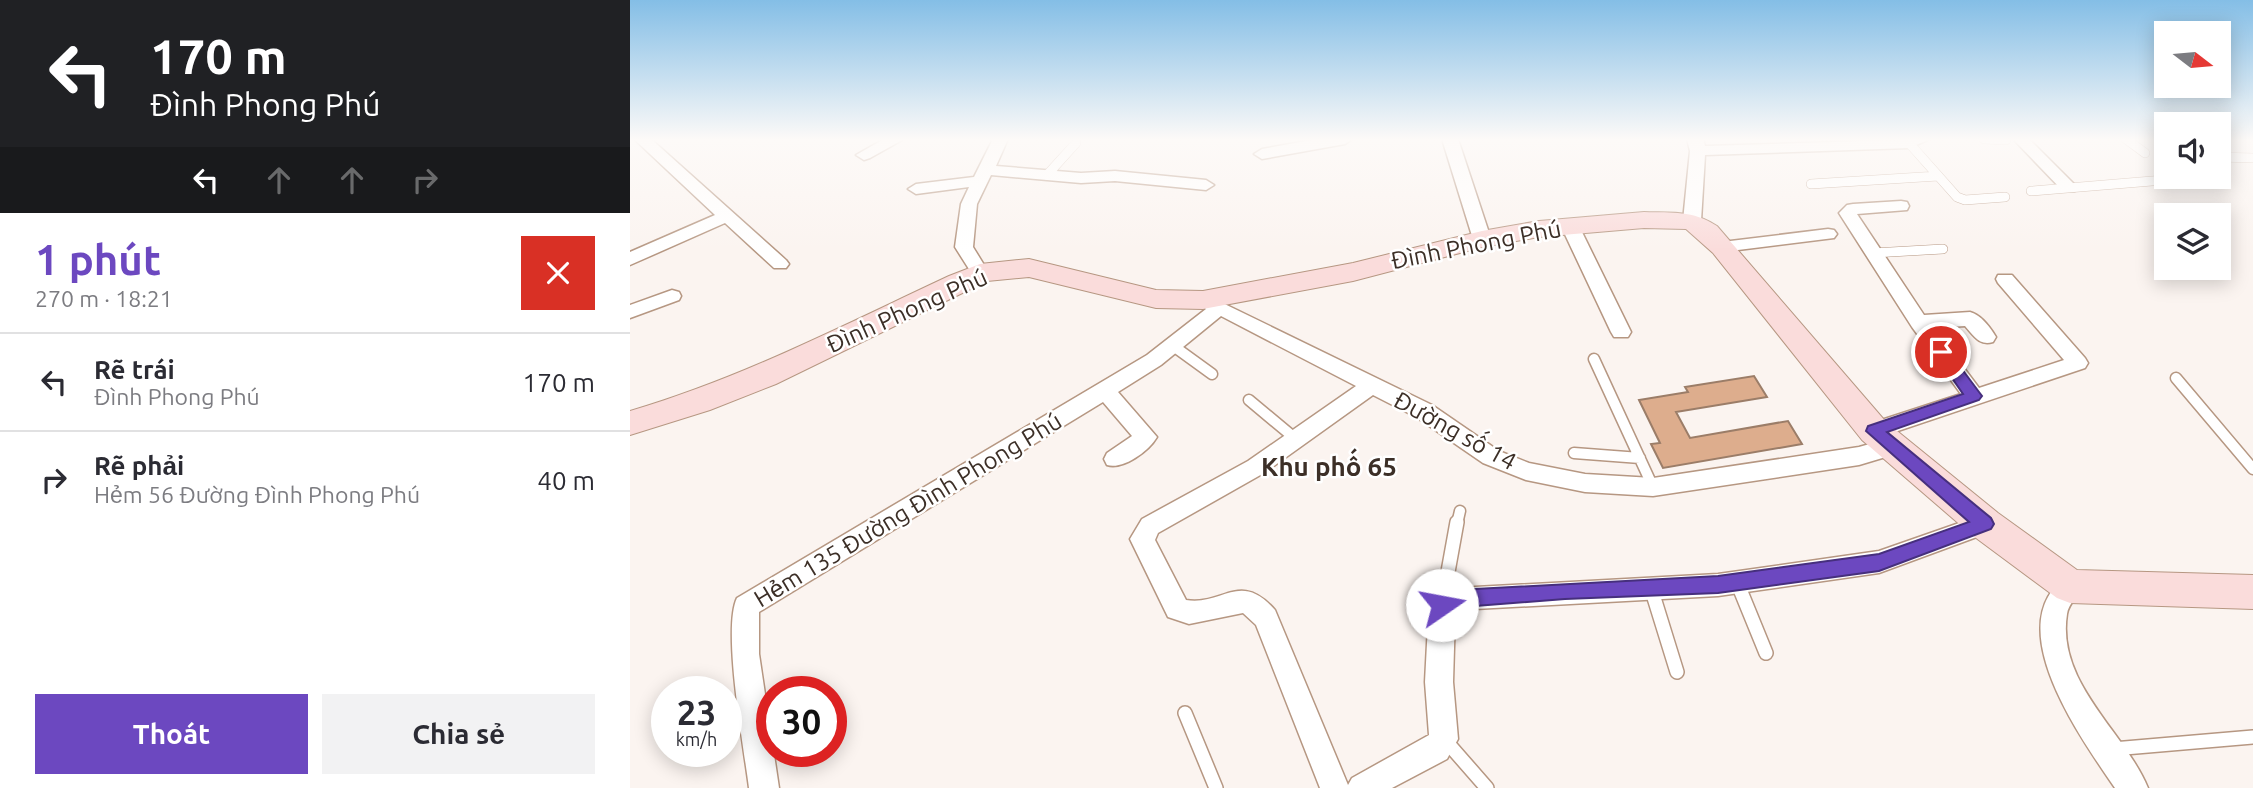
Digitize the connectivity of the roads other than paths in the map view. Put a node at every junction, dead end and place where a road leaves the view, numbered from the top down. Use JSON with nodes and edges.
{"nodes":[{"id":1,"x":981,"y":175,"type":"edge"},
{"id":2,"x":681,"y":176,"type":"edge"},
{"id":3,"x":977,"y":176,"type":"edge"},
{"id":4,"x":1056,"y":176,"type":"edge"},
{"id":5,"x":1462,"y":176,"type":"edge"},
{"id":6,"x":1695,"y":176,"type":"edge"},
{"id":7,"x":1938,"y":176,"type":"joint"},
{"id":8,"x":2057,"y":176,"type":"edge"},
{"id":9,"x":2154,"y":181,"type":"edge"},
{"id":10,"x":1811,"y":184,"type":"dead end"},
{"id":11,"x":1206,"y":186,"type":"dead end"},
{"id":12,"x":2069,"y":188,"type":"junction"},
{"id":13,"x":916,"y":189,"type":"dead end"},
{"id":14,"x":2031,"y":191,"type":"dead end"},
{"id":15,"x":2005,"y":197,"type":"dead end"},
{"id":16,"x":1901,"y":206,"type":"dead end"},
{"id":17,"x":725,"y":217,"type":"junction"},
{"id":18,"x":1692,"y":221,"type":"junction"},
{"id":19,"x":1570,"y":226,"type":"junction"},
{"id":20,"x":1828,"y":234,"type":"dead end"},
{"id":21,"x":1482,"y":239,"type":"junction"},
{"id":22,"x":1722,"y":247,"type":"junction"},
{"id":23,"x":1943,"y":249,"type":"dead end"},
{"id":24,"x":1873,"y":253,"type":"junction"},
{"id":25,"x":630,"y":259,"type":"edge"},
{"id":26,"x":780,"y":264,"type":"dead end"},
{"id":27,"x":980,"y":274,"type":"junction"},
{"id":28,"x":2006,"y":279,"type":"dead end"},
{"id":29,"x":672,"y":296,"type":"dead end"},
{"id":30,"x":1211,"y":304,"type":"junction"},
{"id":31,"x":630,"y":312,"type":"edge"},
{"id":32,"x":1919,"y":323,"type":"junction"},
{"id":33,"x":1621,"y":332,"type":"dead end"},
{"id":34,"x":1986,"y":337,"type":"dead end"},
{"id":35,"x":1172,"y":345,"type":"junction"},
{"id":36,"x":1594,"y":359,"type":"dead end"},
{"id":37,"x":1212,"y":374,"type":"dead end"},
{"id":38,"x":2176,"y":378,"type":"dead end"},
{"id":39,"x":1372,"y":385,"type":"junction"},
{"id":40,"x":1105,"y":391,"type":"junction"},
{"id":41,"x":1974,"y":396,"type":"junction"},
{"id":42,"x":1249,"y":400,"type":"dead end"},
{"id":43,"x":630,"y":423,"type":"edge"},
{"id":44,"x":1883,"y":439,"type":"junction"},
{"id":45,"x":1297,"y":440,"type":"junction"},
{"id":46,"x":1574,"y":453,"type":"dead end"},
{"id":47,"x":1640,"y":458,"type":"junction"},
{"id":48,"x":1115,"y":459,"type":"dead end"},
{"id":49,"x":2253,"y":469,"type":"edge"},
{"id":50,"x":1653,"y":487,"type":"junction"},
{"id":51,"x":1460,"y":511,"type":"dead end"},
{"id":52,"x":1984,"y":524,"type":"junction"},
{"id":53,"x":1737,"y":582,"type":"junction"},
{"id":54,"x":2070,"y":586,"type":"junction"},
{"id":55,"x":1651,"y":588,"type":"junction"},
{"id":56,"x":2253,"y":592,"type":"edge"},
{"id":57,"x":1442,"y":605,"type":"junction"},
{"id":58,"x":1766,"y":653,"type":"dead end"},
{"id":59,"x":1677,"y":672,"type":"dead end"},
{"id":60,"x":1185,"y":713,"type":"dead end"},
{"id":61,"x":2253,"y":737,"type":"edge"},
{"id":62,"x":1444,"y":740,"type":"junction"},
{"id":63,"x":2107,"y":749,"type":"junction"},
{"id":64,"x":764,"y":788,"type":"edge"},
{"id":65,"x":1216,"y":788,"type":"edge"},
{"id":66,"x":1335,"y":788,"type":"edge"},
{"id":67,"x":1362,"y":788,"type":"edge"},
{"id":68,"x":1487,"y":788,"type":"edge"},
{"id":69,"x":2133,"y":788,"type":"edge"}],
"edges":[{"from":1,"to":27,"type":"street"},
{"from":2,"to":17,"type":"street"},
{"from":3,"to":13,"type":"street"},
{"from":4,"to":11,"type":"street"},
{"from":5,"to":21,"type":"street"},
{"from":6,"to":18,"type":"street"},
{"from":7,"to":10,"type":"lane"},
{"from":7,"to":15,"type":"lane"},
{"from":8,"to":12,"type":"street"},
{"from":9,"to":12,"type":"lane"},
{"from":12,"to":14,"type":"lane"},
{"from":16,"to":24,"type":"street"},
{"from":17,"to":25,"type":"street"},
{"from":17,"to":26,"type":"street"},
{"from":18,"to":19,"type":"street","name":"Đình Phong Phú"},
{"from":18,"to":22,"type":"street"},
{"from":19,"to":21,"type":"street","name":"Đình Phong Phú"},
{"from":19,"to":33,"type":"street"},
{"from":20,"to":22,"type":"street"},
{"from":21,"to":30,"type":"street","name":"Đình Phong Phú"},
{"from":22,"to":44,"type":"street"},
{"from":23,"to":24,"type":"lane"},
{"from":24,"to":32,"type":"street"},
{"from":27,"to":30,"type":"street","name":"Đình Phong Phú"},
{"from":27,"to":43,"type":"street","name":"Đình Phong Phú"},
{"from":28,"to":41,"type":"street","name":"Đường số 14"},
{"from":29,"to":31,"type":"street"},
{"from":30,"to":35,"type":"street","name":"Hẻm 135 Đường Đình Phong Phú"},
{"from":30,"to":39,"type":"street","name":"Đường số 14"},
{"from":32,"to":34,"type":"street"},
{"from":32,"to":41,"type":"street"},
{"from":35,"to":37,"type":"lane"},
{"from":35,"to":40,"type":"street","name":"Hẻm 135 Đường Đình Phong Phú"},
{"from":36,"to":47,"type":"lane"},
{"from":38,"to":49,"type":"lane"},
{"from":39,"to":45,"type":"street"},
{"from":39,"to":50,"type":"street","name":"Đường số 14"},
{"from":40,"to":48,"type":"street"},
{"from":40,"to":64,"type":"street","name":"Hẻm 135 Đường Đình Phong Phú"},
{"from":41,"to":44,"type":"street","name":"Đường số 14"},
{"from":42,"to":45,"type":"lane"},
{"from":44,"to":50,"type":"street","name":"Đường số 14"},
{"from":44,"to":52,"type":"street"},
{"from":45,"to":66,"type":"street"},
{"from":46,"to":47,"type":"lane"},
{"from":47,"to":50,"type":"lane"},
{"from":51,"to":57,"type":"lane"},
{"from":52,"to":53,"type":"street"},
{"from":52,"to":54,"type":"street"},
{"from":53,"to":55,"type":"street"},
{"from":53,"to":58,"type":"lane"},
{"from":54,"to":56,"type":"street"},
{"from":54,"to":63,"type":"street"},
{"from":55,"to":57,"type":"street"},
{"from":55,"to":59,"type":"lane"},
{"from":57,"to":62,"type":"street"},
{"from":60,"to":65,"type":"lane"},
{"from":61,"to":63,"type":"lane"},
{"from":62,"to":67,"type":"street"},
{"from":62,"to":68,"type":"lane"},
{"from":63,"to":69,"type":"street"}]}
